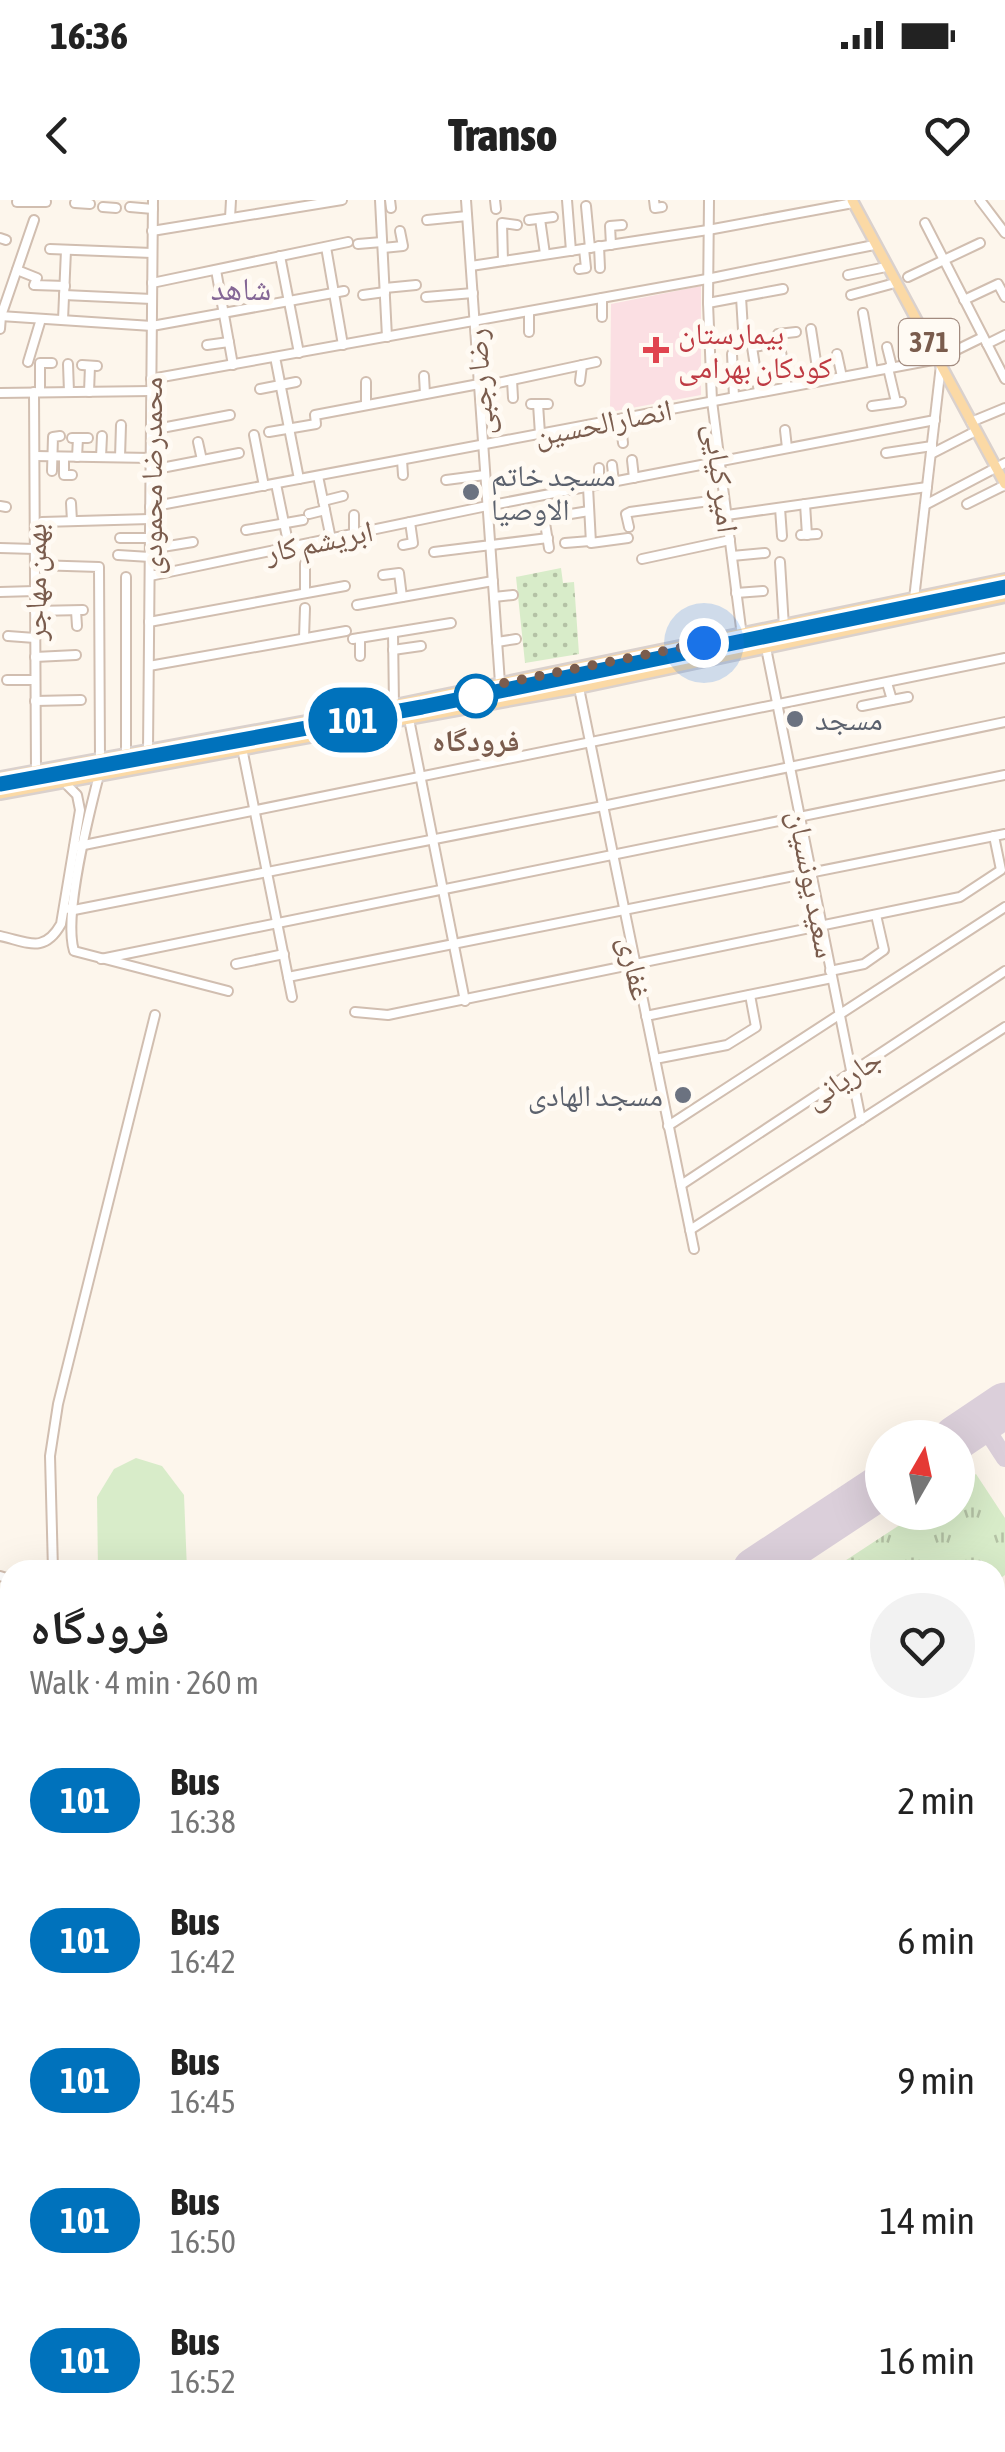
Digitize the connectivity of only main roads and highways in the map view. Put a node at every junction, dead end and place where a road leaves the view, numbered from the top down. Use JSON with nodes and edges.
{"nodes":[{"id":1,"x":852,"y":201,"type":"edge"},
{"id":2,"x":1000,"y":465,"type":"edge"},
{"id":3,"x":1005,"y":485,"type":"edge"},
{"id":4,"x":1005,"y":579,"type":"edge"},
{"id":5,"x":1005,"y":598,"type":"edge"},
{"id":6,"x":0,"y":777,"type":"edge"},
{"id":7,"x":0,"y":794,"type":"edge"}],
"edges":[{"from":1,"to":2,"type":"main road","number":"371"},
{"from":2,"to":3,"type":"main road","number":"371"},
{"from":4,"to":6,"type":"main road"},
{"from":5,"to":7,"type":"main road"}]}
